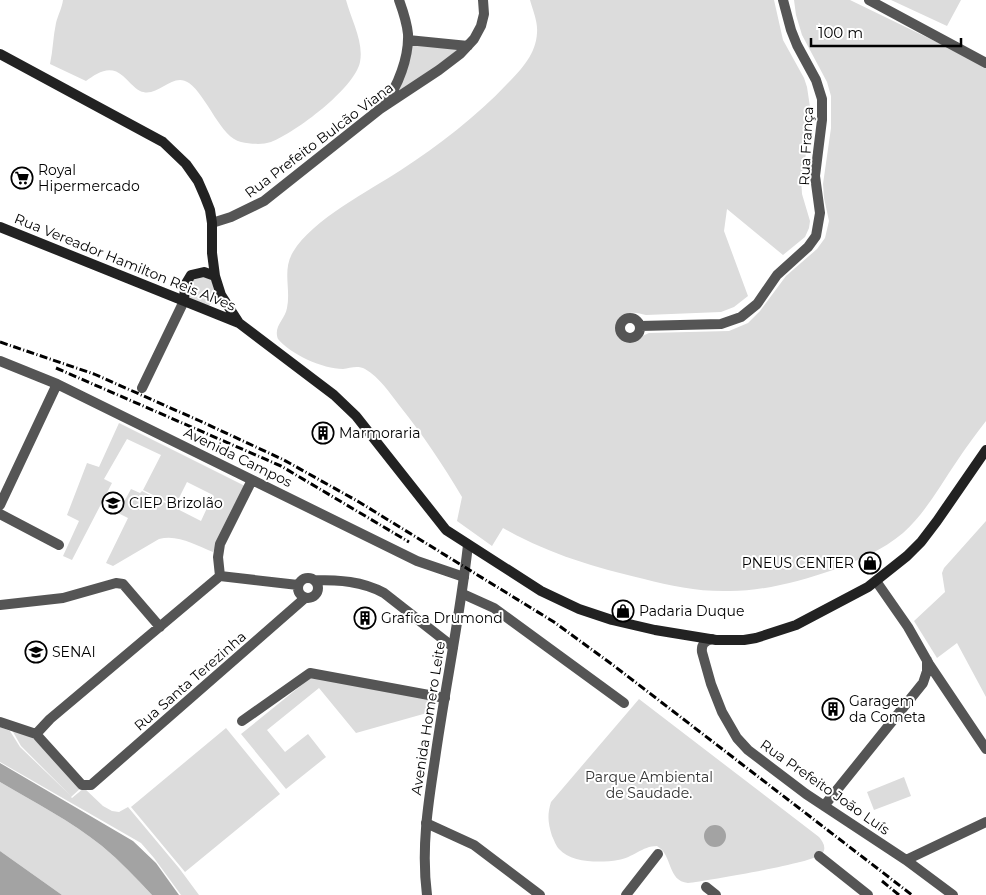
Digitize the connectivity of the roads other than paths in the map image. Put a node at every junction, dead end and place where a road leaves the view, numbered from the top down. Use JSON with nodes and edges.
{"nodes":[{"id":1,"x":399,"y":0,"type":"edge"},
{"id":2,"x":483,"y":0,"type":"edge"},
{"id":3,"x":783,"y":0,"type":"edge"},
{"id":4,"x":869,"y":0,"type":"edge"},
{"id":5,"x":408,"y":40,"type":"junction"},
{"id":6,"x":468,"y":46,"type":"junction"},
{"id":7,"x":0,"y":54,"type":"edge"},
{"id":8,"x":986,"y":63,"type":"edge"},
{"id":9,"x":380,"y":109,"type":"junction"},
{"id":10,"x":212,"y":223,"type":"junction"},
{"id":11,"x":0,"y":227,"type":"edge"},
{"id":12,"x":215,"y":276,"type":"junction"},
{"id":13,"x":221,"y":295,"type":"junction"},
{"id":14,"x":184,"y":301,"type":"junction"},
{"id":15,"x":205,"y":310,"type":"junction"},
{"id":16,"x":239,"y":323,"type":"junction"},
{"id":17,"x":640,"y":326,"type":"dead end"},
{"id":18,"x":0,"y":361,"type":"edge"},
{"id":19,"x":57,"y":384,"type":"junction"},
{"id":20,"x":142,"y":388,"type":"dead end"},
{"id":21,"x":986,"y":450,"type":"edge"},
{"id":22,"x":252,"y":480,"type":"junction"},
{"id":23,"x":0,"y":504,"type":"edge"},
{"id":24,"x":0,"y":514,"type":"edge"},
{"id":25,"x":59,"y":546,"type":"dead end"},
{"id":26,"x":468,"y":546,"type":"junction"},
{"id":27,"x":220,"y":576,"type":"junction"},
{"id":28,"x":464,"y":577,"type":"junction"},
{"id":29,"x":876,"y":582,"type":"junction"},
{"id":30,"x":316,"y":584,"type":"junction"},
{"id":31,"x":298,"y":585,"type":"junction"},
{"id":32,"x":463,"y":594,"type":"junction"},
{"id":33,"x":305,"y":598,"type":"junction"},
{"id":34,"x":0,"y":605,"type":"edge"},
{"id":35,"x":160,"y":627,"type":"junction"},
{"id":36,"x":701,"y":643,"type":"junction"},
{"id":37,"x":453,"y":647,"type":"junction"},
{"id":38,"x":928,"y":661,"type":"junction"},
{"id":39,"x":445,"y":698,"type":"junction"},
{"id":40,"x":624,"y":703,"type":"dead end"},
{"id":41,"x":242,"y":721,"type":"dead end"},
{"id":42,"x":0,"y":722,"type":"edge"},
{"id":43,"x":36,"y":734,"type":"junction"},
{"id":44,"x":986,"y":749,"type":"edge"},
{"id":45,"x":824,"y":806,"type":"junction"},
{"id":46,"x":986,"y":822,"type":"edge"},
{"id":47,"x":426,"y":823,"type":"junction"},
{"id":48,"x":658,"y":854,"type":"dead end"},
{"id":49,"x":819,"y":856,"type":"dead end"},
{"id":50,"x":906,"y":860,"type":"junction"},
{"id":51,"x":706,"y":886,"type":"dead end"},
{"id":52,"x":945,"y":891,"type":"edge"},
{"id":53,"x":861,"y":893,"type":"edge"},
{"id":54,"x":426,"y":895,"type":"edge"},
{"id":55,"x":540,"y":895,"type":"edge"},
{"id":56,"x":626,"y":895,"type":"edge"},
{"id":57,"x":716,"y":895,"type":"edge"},
{"id":58,"x":953,"y":895,"type":"edge"}],
"edges":[{"from":1,"to":5,"type":"street"},
{"from":2,"to":6,"type":"street","name":"Rua Prefeito Bulcão Viana"},
{"from":3,"to":17,"type":"street","name":"Rua França"},
{"from":4,"to":8,"type":"street"},
{"from":5,"to":6,"type":"street"},
{"from":5,"to":9,"type":"street"},
{"from":6,"to":9,"type":"street","name":"Rua Prefeito Bulcão Viana"},
{"from":7,"to":10,"type":"main road"},
{"from":9,"to":10,"type":"street","name":"Rua Prefeito Bulcão Viana"},
{"from":10,"to":12,"type":"main road"},
{"from":11,"to":14,"type":"main road","name":"Rua Vereador Hamilton Reis Alves"},
{"from":12,"to":13,"type":"main road"},
{"from":12,"to":14,"type":"main road"},
{"from":13,"to":15,"type":"main road"},
{"from":13,"to":16,"type":"main road"},
{"from":14,"to":15,"type":"main road","name":"Rua Vereador Hamilton Reis Alves"},
{"from":14,"to":20,"type":"street"},
{"from":15,"to":16,"type":"main road","name":"Rua Vereador Hamilton Reis Alves"},
{"from":16,"to":26,"type":"main road"},
{"from":18,"to":19,"type":"street","name":"Avenida Campos"},
{"from":19,"to":22,"type":"street","name":"Avenida Campos"},
{"from":19,"to":23,"type":"street"},
{"from":21,"to":29,"type":"main road"},
{"from":22,"to":27,"type":"street"},
{"from":22,"to":28,"type":"street","name":"Avenida Campos"},
{"from":24,"to":25,"type":"street"},
{"from":26,"to":28,"type":"street","name":"Avenida Homero Leite"},
{"from":26,"to":36,"type":"main road"},
{"from":27,"to":31,"type":"street"},
{"from":27,"to":35,"type":"street"},
{"from":28,"to":32,"type":"street","name":"Avenida Homero Leite"},
{"from":29,"to":36,"type":"main road"},
{"from":29,"to":38,"type":"street"},
{"from":30,"to":31,"type":"street"},
{"from":30,"to":33,"type":"street"},
{"from":30,"to":37,"type":"street"},
{"from":31,"to":33,"type":"street"},
{"from":32,"to":37,"type":"street","name":"Avenida Homero Leite"},
{"from":32,"to":40,"type":"street"},
{"from":33,"to":43,"type":"street","name":"Rua Santa Terezinha"},
{"from":34,"to":35,"type":"street"},
{"from":35,"to":43,"type":"street"},
{"from":36,"to":45,"type":"street","name":"Rua Prefeito João Luís"},
{"from":37,"to":39,"type":"street","name":"Avenida Homero Leite"},
{"from":38,"to":44,"type":"street"},
{"from":38,"to":45,"type":"street"},
{"from":39,"to":41,"type":"street"},
{"from":39,"to":47,"type":"street","name":"Avenida Homero Leite"},
{"from":42,"to":43,"type":"street"},
{"from":45,"to":50,"type":"street","name":"Rua Prefeito João Luís"},
{"from":46,"to":50,"type":"street"},
{"from":47,"to":54,"type":"street","name":"Avenida Homero Leite"},
{"from":47,"to":55,"type":"street"},
{"from":48,"to":56,"type":"street"},
{"from":49,"to":53,"type":"street"},
{"from":50,"to":52,"type":"street","name":"Rua Prefeito João Luís"},
{"from":51,"to":57,"type":"street"},
{"from":52,"to":58,"type":"street","name":"Rua Prefeito João Luís"}]}
